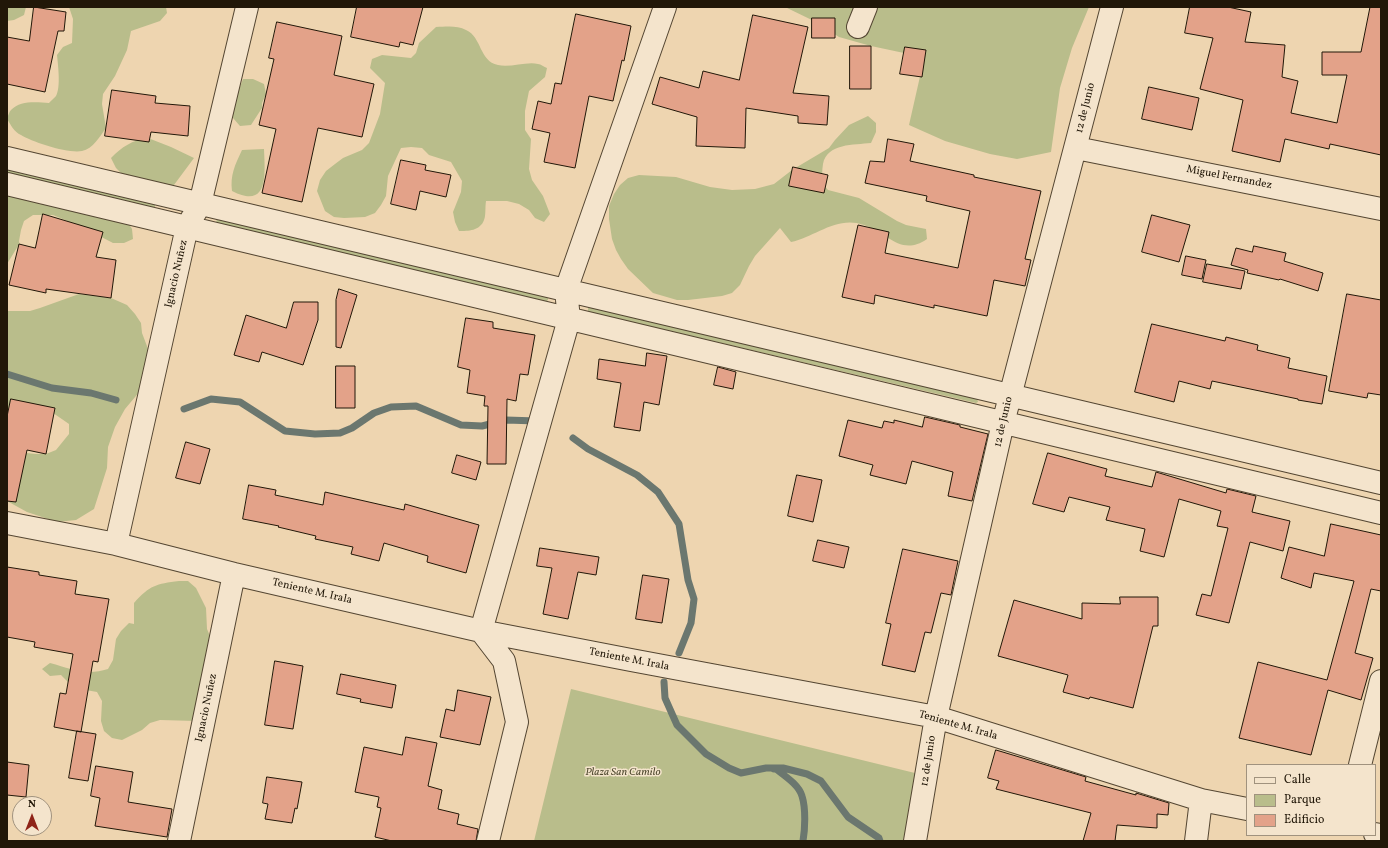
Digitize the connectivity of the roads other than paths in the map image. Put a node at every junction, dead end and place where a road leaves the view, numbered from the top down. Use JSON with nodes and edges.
{"nodes":[{"id":1,"x":247,"y":7,"type":"edge"},
{"id":2,"x":665,"y":7,"type":"edge"},
{"id":3,"x":1112,"y":7,"type":"edge"},
{"id":4,"x":1076,"y":148,"type":"junction"},
{"id":5,"x":7,"y":158,"type":"edge"},
{"id":6,"x":7,"y":184,"type":"edge"},
{"id":7,"x":200,"y":204,"type":"junction"},
{"id":8,"x":1381,"y":209,"type":"edge"},
{"id":9,"x":187,"y":227,"type":"junction"},
{"id":10,"x":566,"y":290,"type":"junction"},
{"id":11,"x":569,"y":319,"type":"junction"},
{"id":12,"x":1010,"y":396,"type":"junction"},
{"id":13,"x":1003,"y":423,"type":"junction"},
{"id":14,"x":1381,"y":484,"type":"edge"},
{"id":15,"x":1381,"y":513,"type":"edge"},
{"id":16,"x":7,"y":523,"type":"edge"},
{"id":17,"x":116,"y":544,"type":"junction"},
{"id":18,"x":234,"y":574,"type":"junction"},
{"id":19,"x":481,"y":631,"type":"junction"},
{"id":20,"x":1381,"y":681,"type":"edge"},
{"id":21,"x":936,"y":717,"type":"junction"},
{"id":22,"x":1360,"y":764,"type":"edge"},
{"id":23,"x":1202,"y":800,"type":"junction"},
{"id":24,"x":1246,"y":809,"type":"edge"},
{"id":25,"x":179,"y":841,"type":"edge"},
{"id":26,"x":488,"y":841,"type":"edge"},
{"id":27,"x":915,"y":841,"type":"edge"},
{"id":28,"x":1196,"y":841,"type":"edge"}],
"edges":[{"from":1,"to":7,"type":"street","name":"Ignacio Nuñez"},
{"from":2,"to":10,"type":"street"},
{"from":3,"to":4,"type":"street","name":"12 de Junio"},
{"from":4,"to":8,"type":"street","name":"Miguel Fernandez"},
{"from":4,"to":12,"type":"street","name":"12 de Junio"},
{"from":5,"to":7,"type":"street"},
{"from":6,"to":9,"type":"street"},
{"from":7,"to":9,"type":"street","name":"Ignacio Nuñez"},
{"from":7,"to":10,"type":"street"},
{"from":9,"to":11,"type":"street"},
{"from":9,"to":17,"type":"street","name":"Ignacio Nuñez"},
{"from":10,"to":11,"type":"street"},
{"from":10,"to":12,"type":"street"},
{"from":11,"to":13,"type":"street"},
{"from":11,"to":19,"type":"street"},
{"from":12,"to":13,"type":"street","name":"12 de Junio"},
{"from":12,"to":14,"type":"street"},
{"from":13,"to":15,"type":"street"},
{"from":13,"to":21,"type":"street","name":"12 de Junio"},
{"from":16,"to":17,"type":"street","name":"Teniente M. Irala"},
{"from":17,"to":18,"type":"street","name":"Teniente M. Irala"},
{"from":18,"to":19,"type":"street","name":"Teniente M. Irala"},
{"from":18,"to":25,"type":"street","name":"Ignacio Nuñez"},
{"from":19,"to":21,"type":"street","name":"Teniente M. Irala"},
{"from":19,"to":26,"type":"street"},
{"from":20,"to":22,"type":"street"},
{"from":21,"to":23,"type":"street","name":"Teniente M. Irala"},
{"from":21,"to":27,"type":"street","name":"12 de Junio"},
{"from":23,"to":24,"type":"street","name":"Teniente M. Irala"},
{"from":23,"to":28,"type":"street"}]}
